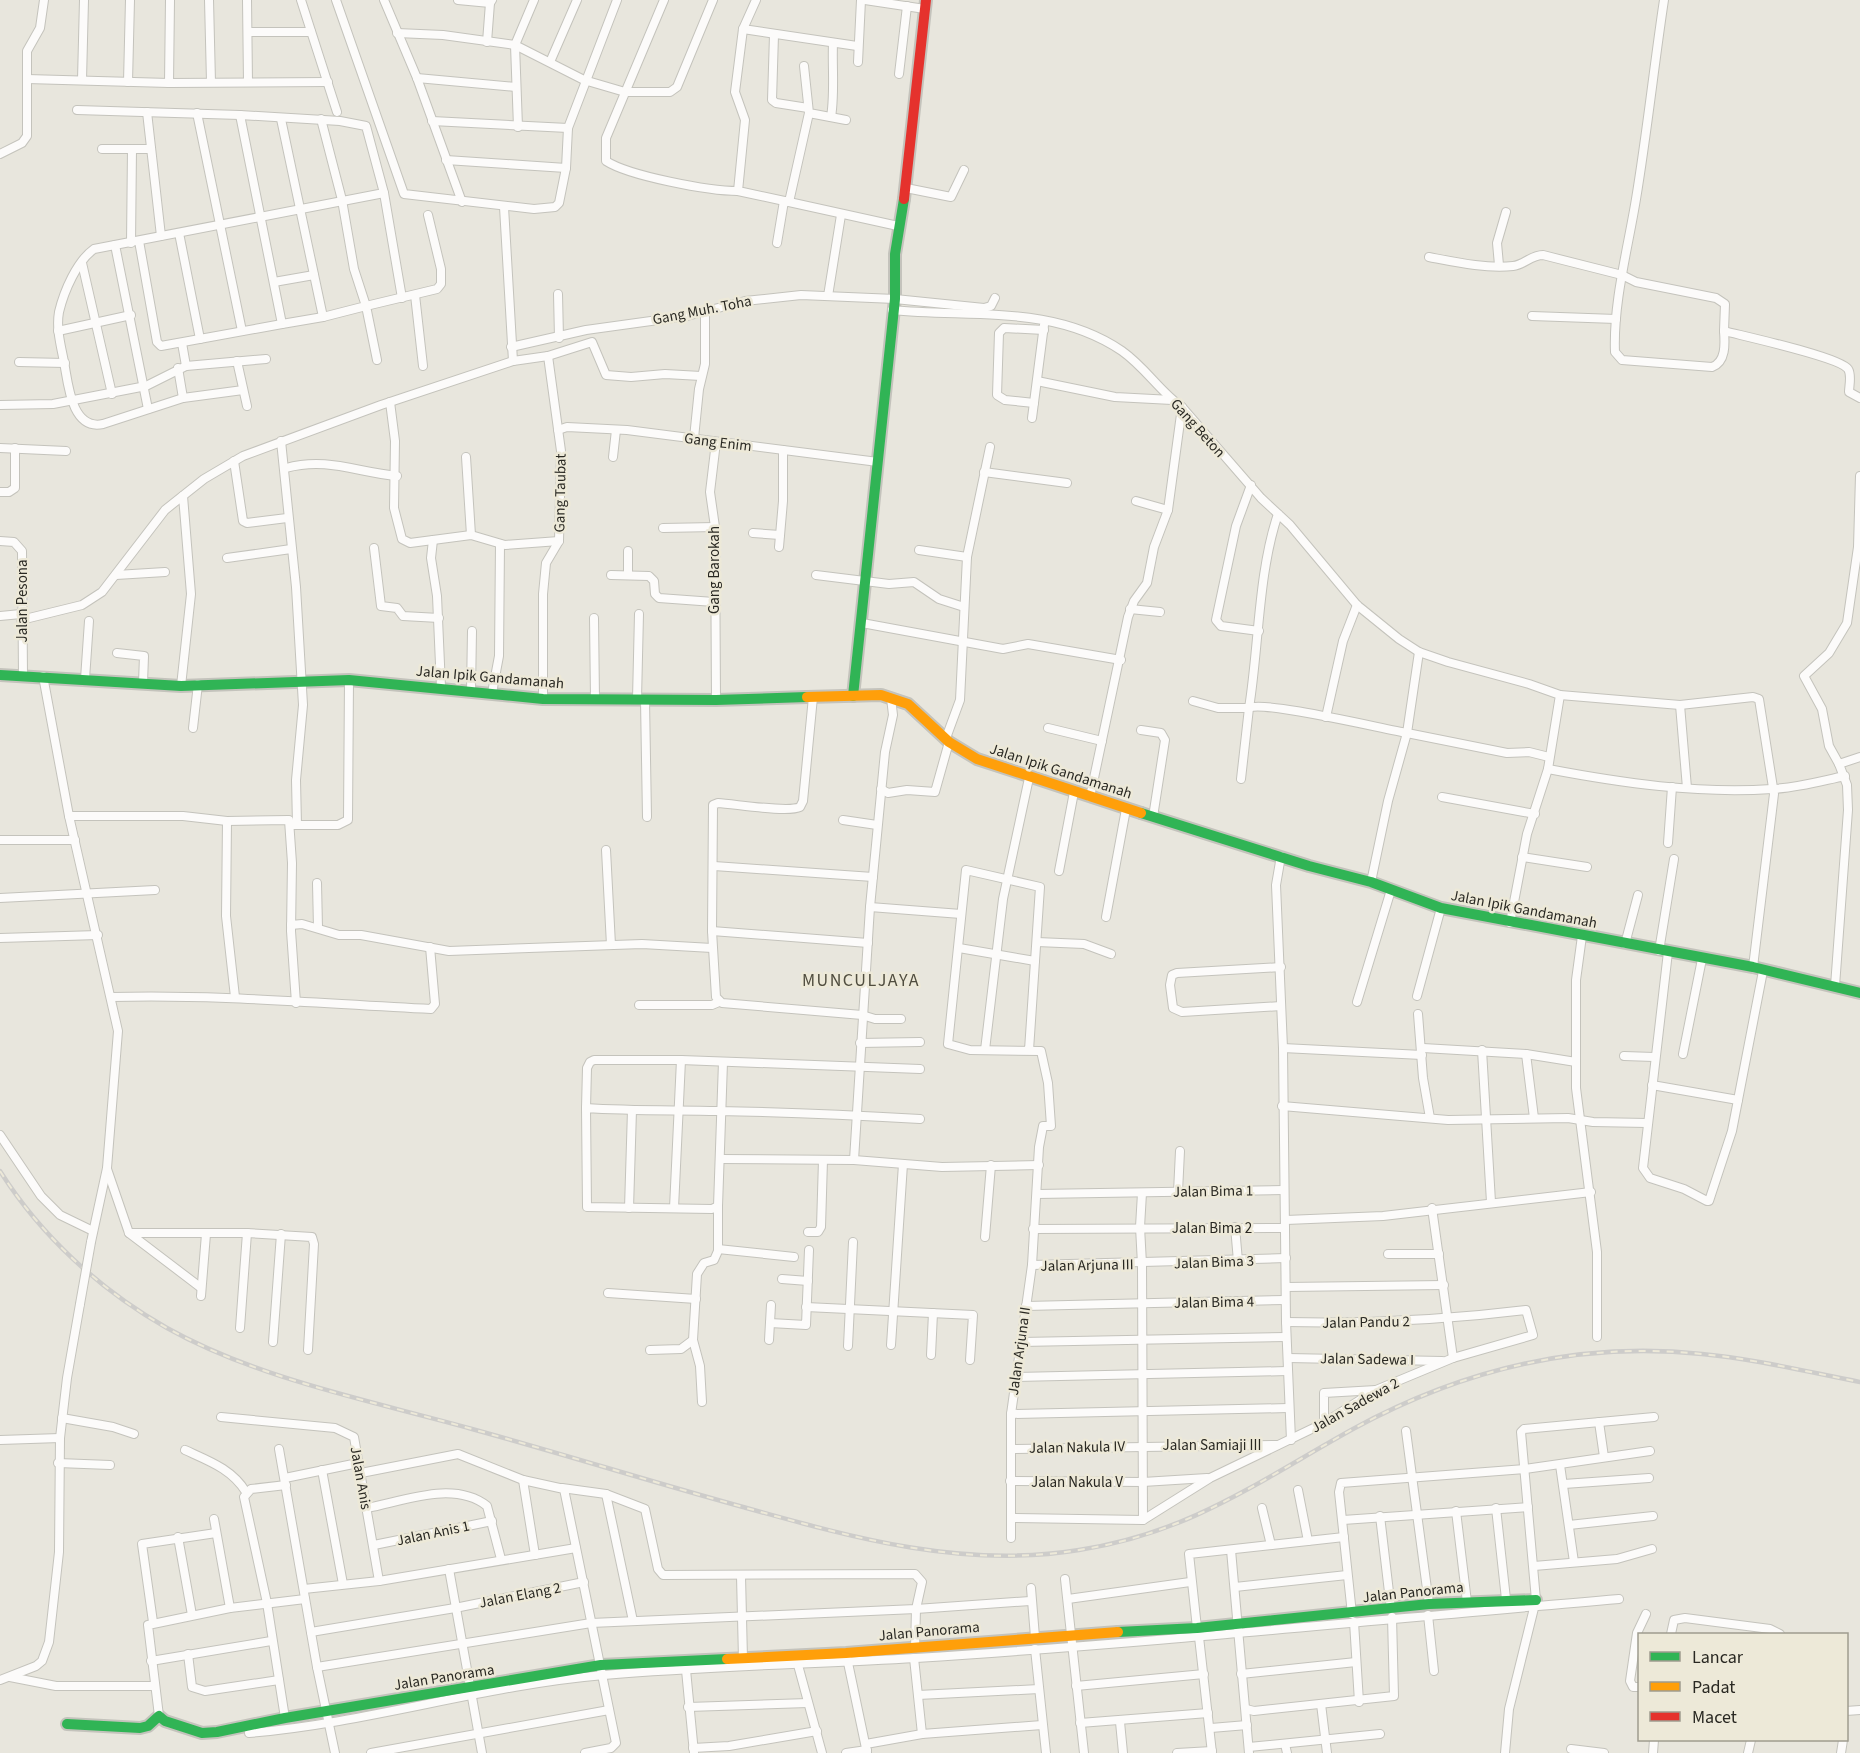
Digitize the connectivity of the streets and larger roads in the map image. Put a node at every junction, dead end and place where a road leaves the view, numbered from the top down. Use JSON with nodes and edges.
{"nodes":[{"id":1,"x":44,"y":0,"type":"edge"},
{"id":2,"x":84,"y":0,"type":"edge"},
{"id":3,"x":130,"y":0,"type":"edge"},
{"id":4,"x":170,"y":0,"type":"edge"},
{"id":5,"x":209,"y":0,"type":"edge"},
{"id":6,"x":247,"y":0,"type":"edge"},
{"id":7,"x":301,"y":0,"type":"edge"},
{"id":8,"x":336,"y":0,"type":"edge"},
{"id":9,"x":384,"y":0,"type":"edge"},
{"id":10,"x":458,"y":0,"type":"edge"},
{"id":11,"x":534,"y":0,"type":"edge"},
{"id":12,"x":577,"y":0,"type":"edge"},
{"id":13,"x":617,"y":0,"type":"edge"},
{"id":14,"x":664,"y":0,"type":"edge"},
{"id":15,"x":713,"y":0,"type":"edge"},
{"id":16,"x":756,"y":0,"type":"edge"},
{"id":17,"x":863,"y":0,"type":"edge"},
{"id":18,"x":1664,"y":0,"type":"edge"},
{"id":19,"x":491,"y":2,"type":"edge"},
{"id":20,"x":926,"y":2,"type":"edge"},
{"id":21,"x":908,"y":6,"type":"junction"},
{"id":22,"x":743,"y":29,"type":"junction"},
{"id":23,"x":311,"y":32,"type":"junction"},
{"id":24,"x":248,"y":33,"type":"junction"},
{"id":25,"x":397,"y":33,"type":"junction"},
{"id":26,"x":774,"y":34,"type":"junction"},
{"id":27,"x":487,"y":42,"type":"junction"},
{"id":28,"x":833,"y":43,"type":"junction"},
{"id":29,"x":515,"y":45,"type":"junction"},
{"id":30,"x":858,"y":46,"type":"junction"},
{"id":31,"x":550,"y":62,"type":"junction"},
{"id":32,"x":858,"y":62,"type":"dead end"},
{"id":33,"x":804,"y":66,"type":"dead end"},
{"id":34,"x":899,"y":74,"type":"dead end"},
{"id":35,"x":417,"y":78,"type":"junction"},
{"id":36,"x":27,"y":79,"type":"junction"},
{"id":37,"x":82,"y":80,"type":"junction"},
{"id":38,"x":584,"y":80,"type":"junction"},
{"id":39,"x":128,"y":82,"type":"junction"},
{"id":40,"x":211,"y":82,"type":"junction"},
{"id":41,"x":248,"y":82,"type":"junction"},
{"id":42,"x":328,"y":82,"type":"junction"},
{"id":43,"x":169,"y":83,"type":"junction"},
{"id":44,"x":516,"y":87,"type":"junction"},
{"id":45,"x":625,"y":92,"type":"junction"},
{"id":46,"x":77,"y":110,"type":"dead end"},
{"id":47,"x":809,"y":111,"type":"junction"},
{"id":48,"x":147,"y":112,"type":"junction"},
{"id":49,"x":197,"y":112,"type":"junction"},
{"id":50,"x":337,"y":112,"type":"dead end"},
{"id":51,"x":240,"y":115,"type":"junction"},
{"id":52,"x":831,"y":117,"type":"junction"},
{"id":53,"x":281,"y":118,"type":"junction"},
{"id":54,"x":321,"y":119,"type":"junction"},
{"id":55,"x":846,"y":120,"type":"dead end"},
{"id":56,"x":432,"y":121,"type":"junction"},
{"id":57,"x":518,"y":127,"type":"junction"},
{"id":58,"x":568,"y":128,"type":"junction"},
{"id":59,"x":151,"y":148,"type":"junction"},
{"id":60,"x":102,"y":149,"type":"dead end"},
{"id":61,"x":132,"y":149,"type":"junction"},
{"id":62,"x":0,"y":154,"type":"edge"},
{"id":63,"x":446,"y":160,"type":"junction"},
{"id":64,"x":566,"y":168,"type":"junction"},
{"id":65,"x":964,"y":170,"type":"dead end"},
{"id":66,"x":906,"y":188,"type":"junction"},
{"id":67,"x":738,"y":191,"type":"junction"},
{"id":68,"x":384,"y":193,"type":"junction"},
{"id":69,"x":342,"y":200,"type":"junction"},
{"id":70,"x":787,"y":201,"type":"junction"},
{"id":71,"x":462,"y":202,"type":"junction"},
{"id":72,"x":504,"y":207,"type":"junction"},
{"id":73,"x":300,"y":209,"type":"junction"},
{"id":74,"x":1506,"y":212,"type":"dead end"},
{"id":75,"x":428,"y":215,"type":"dead end"},
{"id":76,"x":841,"y":215,"type":"junction"},
{"id":77,"x":260,"y":218,"type":"junction"},
{"id":78,"x":220,"y":226,"type":"junction"},
{"id":79,"x":898,"y":226,"type":"junction"},
{"id":80,"x":179,"y":233,"type":"junction"},
{"id":81,"x":161,"y":236,"type":"junction"},
{"id":82,"x":135,"y":242,"type":"junction"},
{"id":83,"x":777,"y":243,"type":"dead end"},
{"id":84,"x":115,"y":245,"type":"junction"},
{"id":85,"x":1429,"y":257,"type":"dead end"},
{"id":86,"x":82,"y":263,"type":"junction"},
{"id":87,"x":1499,"y":266,"type":"junction"},
{"id":88,"x":314,"y":275,"type":"junction"},
{"id":89,"x":1622,"y":275,"type":"junction"},
{"id":90,"x":274,"y":282,"type":"junction"},
{"id":91,"x":415,"y":294,"type":"junction"},
{"id":92,"x":558,"y":294,"type":"dead end"},
{"id":93,"x":828,"y":296,"type":"junction"},
{"id":94,"x":995,"y":297,"type":"dead end"},
{"id":95,"x":402,"y":298,"type":"junction"},
{"id":96,"x":895,"y":299,"type":"junction"},
{"id":97,"x":366,"y":306,"type":"junction"},
{"id":98,"x":892,"y":310,"type":"junction"},
{"id":99,"x":131,"y":315,"type":"junction"},
{"id":100,"x":1532,"y":316,"type":"dead end"},
{"id":101,"x":323,"y":317,"type":"junction"},
{"id":102,"x":705,"y":318,"type":"junction"},
{"id":103,"x":1045,"y":320,"type":"junction"},
{"id":104,"x":1616,"y":320,"type":"junction"},
{"id":105,"x":97,"y":322,"type":"junction"},
{"id":106,"x":282,"y":324,"type":"junction"},
{"id":107,"x":1044,"y":330,"type":"junction"},
{"id":108,"x":58,"y":331,"type":"junction"},
{"id":109,"x":242,"y":331,"type":"junction"},
{"id":110,"x":1724,"y":331,"type":"junction"},
{"id":111,"x":559,"y":338,"type":"junction"},
{"id":112,"x":200,"y":339,"type":"junction"},
{"id":113,"x":182,"y":343,"type":"junction"},
{"id":114,"x":512,"y":353,"type":"junction"},
{"id":115,"x":548,"y":356,"type":"junction"},
{"id":116,"x":266,"y":358,"type":"dead end"},
{"id":117,"x":377,"y":360,"type":"dead end"},
{"id":118,"x":237,"y":361,"type":"junction"},
{"id":119,"x":19,"y":363,"type":"dead end"},
{"id":120,"x":65,"y":363,"type":"junction"},
{"id":121,"x":423,"y":366,"type":"dead end"},
{"id":122,"x":182,"y":367,"type":"junction"},
{"id":123,"x":701,"y":376,"type":"junction"},
{"id":124,"x":1037,"y":381,"type":"junction"},
{"id":125,"x":146,"y":386,"type":"junction"},
{"id":126,"x":243,"y":390,"type":"junction"},
{"id":127,"x":112,"y":394,"type":"junction"},
{"id":128,"x":183,"y":398,"type":"junction"},
{"id":129,"x":1860,"y":398,"type":"edge"},
{"id":130,"x":1172,"y":400,"type":"junction"},
{"id":131,"x":72,"y":401,"type":"junction"},
{"id":132,"x":390,"y":402,"type":"junction"},
{"id":133,"x":1034,"y":403,"type":"junction"},
{"id":134,"x":0,"y":405,"type":"edge"},
{"id":135,"x":247,"y":406,"type":"dead end"},
{"id":136,"x":1182,"y":407,"type":"junction"},
{"id":137,"x":148,"y":409,"type":"junction"},
{"id":138,"x":1032,"y":418,"type":"dead end"},
{"id":139,"x":558,"y":430,"type":"junction"},
{"id":140,"x":616,"y":430,"type":"junction"},
{"id":141,"x":694,"y":438,"type":"junction"},
{"id":142,"x":281,"y":441,"type":"junction"},
{"id":143,"x":716,"y":442,"type":"junction"},
{"id":144,"x":990,"y":447,"type":"dead end"},
{"id":145,"x":0,"y":448,"type":"edge"},
{"id":146,"x":15,"y":448,"type":"junction"},
{"id":147,"x":783,"y":450,"type":"junction"},
{"id":148,"x":66,"y":451,"type":"dead end"},
{"id":149,"x":466,"y":457,"type":"dead end"},
{"id":150,"x":613,"y":458,"type":"dead end"},
{"id":151,"x":234,"y":461,"type":"junction"},
{"id":152,"x":878,"y":462,"type":"junction"},
{"id":153,"x":286,"y":468,"type":"junction"},
{"id":154,"x":984,"y":472,"type":"junction"},
{"id":155,"x":397,"y":476,"type":"junction"},
{"id":156,"x":1860,"y":476,"type":"edge"},
{"id":157,"x":1067,"y":483,"type":"dead end"},
{"id":158,"x":1251,"y":485,"type":"junction"},
{"id":159,"x":0,"y":492,"type":"edge"},
{"id":160,"x":183,"y":496,"type":"junction"},
{"id":161,"x":1136,"y":501,"type":"dead end"},
{"id":162,"x":1168,"y":510,"type":"junction"},
{"id":163,"x":1278,"y":514,"type":"junction"},
{"id":164,"x":287,"y":518,"type":"junction"},
{"id":165,"x":715,"y":527,"type":"junction"},
{"id":166,"x":663,"y":528,"type":"dead end"},
{"id":167,"x":753,"y":533,"type":"dead end"},
{"id":168,"x":471,"y":535,"type":"junction"},
{"id":169,"x":780,"y":535,"type":"junction"},
{"id":170,"x":433,"y":540,"type":"junction"},
{"id":171,"x":0,"y":541,"type":"edge"},
{"id":172,"x":559,"y":541,"type":"junction"},
{"id":173,"x":500,"y":544,"type":"junction"},
{"id":174,"x":779,"y":547,"type":"dead end"},
{"id":175,"x":1859,"y":547,"type":"edge"},
{"id":176,"x":374,"y":548,"type":"dead end"},
{"id":177,"x":291,"y":549,"type":"junction"},
{"id":178,"x":919,"y":550,"type":"dead end"},
{"id":179,"x":628,"y":551,"type":"dead end"},
{"id":180,"x":968,"y":557,"type":"junction"},
{"id":181,"x":227,"y":558,"type":"dead end"},
{"id":182,"x":165,"y":572,"type":"dead end"},
{"id":183,"x":628,"y":574,"type":"junction"},
{"id":184,"x":116,"y":575,"type":"junction"},
{"id":185,"x":611,"y":575,"type":"dead end"},
{"id":186,"x":816,"y":575,"type":"dead end"},
{"id":187,"x":866,"y":582,"type":"junction"},
{"id":188,"x":714,"y":602,"type":"junction"},
{"id":189,"x":1357,"y":605,"type":"junction"},
{"id":190,"x":964,"y":607,"type":"junction"},
{"id":191,"x":1130,"y":609,"type":"junction"},
{"id":192,"x":1160,"y":612,"type":"dead end"},
{"id":193,"x":639,"y":614,"type":"dead end"},
{"id":194,"x":0,"y":616,"type":"edge"},
{"id":195,"x":21,"y":617,"type":"junction"},
{"id":196,"x":439,"y":618,"type":"junction"},
{"id":197,"x":594,"y":618,"type":"dead end"},
{"id":198,"x":89,"y":621,"type":"dead end"},
{"id":199,"x":862,"y":623,"type":"junction"},
{"id":200,"x":472,"y":631,"type":"dead end"},
{"id":201,"x":1259,"y":631,"type":"junction"},
{"id":202,"x":963,"y":643,"type":"junction"},
{"id":203,"x":1419,"y":652,"type":"junction"},
{"id":204,"x":117,"y":653,"type":"dead end"},
{"id":205,"x":1121,"y":660,"type":"junction"},
{"id":206,"x":0,"y":675,"type":"edge"},
{"id":207,"x":22,"y":676,"type":"junction"},
{"id":208,"x":43,"y":676,"type":"junction"},
{"id":209,"x":85,"y":679,"type":"junction"},
{"id":210,"x":349,"y":680,"type":"junction"},
{"id":211,"x":301,"y":682,"type":"junction"},
{"id":212,"x":143,"y":683,"type":"junction"},
{"id":213,"x":198,"y":684,"type":"junction"},
{"id":214,"x":181,"y":686,"type":"junction"},
{"id":215,"x":441,"y":687,"type":"junction"},
{"id":216,"x":471,"y":691,"type":"junction"},
{"id":217,"x":492,"y":693,"type":"junction"},
{"id":218,"x":1560,"y":695,"type":"junction"},
{"id":219,"x":853,"y":696,"type":"junction"},
{"id":220,"x":813,"y":697,"type":"junction"},
{"id":221,"x":891,"y":698,"type":"junction"},
{"id":222,"x":543,"y":699,"type":"junction"},
{"id":223,"x":595,"y":699,"type":"junction"},
{"id":224,"x":641,"y":700,"type":"junction"},
{"id":225,"x":716,"y":700,"type":"junction"},
{"id":226,"x":1193,"y":701,"type":"dead end"},
{"id":227,"x":1680,"y":705,"type":"junction"},
{"id":228,"x":1249,"y":708,"type":"junction"},
{"id":229,"x":1326,"y":717,"type":"junction"},
{"id":230,"x":193,"y":728,"type":"dead end"},
{"id":231,"x":1048,"y":728,"type":"dead end"},
{"id":232,"x":1141,"y":730,"type":"dead end"},
{"id":233,"x":1407,"y":733,"type":"junction"},
{"id":234,"x":948,"y":740,"type":"junction"},
{"id":235,"x":1102,"y":741,"type":"junction"},
{"id":236,"x":1860,"y":757,"type":"edge"},
{"id":237,"x":1549,"y":758,"type":"junction"},
{"id":238,"x":1839,"y":764,"type":"junction"},
{"id":239,"x":1548,"y":768,"type":"junction"},
{"id":240,"x":1845,"y":777,"type":"junction"},
{"id":241,"x":1029,"y":778,"type":"junction"},
{"id":242,"x":1241,"y":779,"type":"dead end"},
{"id":243,"x":1672,"y":787,"type":"junction"},
{"id":244,"x":1687,"y":788,"type":"junction"},
{"id":245,"x":881,"y":789,"type":"junction"},
{"id":246,"x":1774,"y":789,"type":"junction"},
{"id":247,"x":1074,"y":792,"type":"junction"},
{"id":248,"x":1090,"y":797,"type":"junction"},
{"id":249,"x":1442,"y":797,"type":"dead end"},
{"id":250,"x":1126,"y":809,"type":"junction"},
{"id":251,"x":1535,"y":814,"type":"junction"},
{"id":252,"x":69,"y":816,"type":"junction"},
{"id":253,"x":647,"y":817,"type":"dead end"},
{"id":254,"x":1153,"y":817,"type":"junction"},
{"id":255,"x":843,"y":820,"type":"dead end"},
{"id":256,"x":227,"y":821,"type":"junction"},
{"id":257,"x":294,"y":825,"type":"junction"},
{"id":258,"x":877,"y":825,"type":"junction"},
{"id":259,"x":0,"y":840,"type":"edge"},
{"id":260,"x":75,"y":840,"type":"junction"},
{"id":261,"x":1668,"y":843,"type":"dead end"},
{"id":262,"x":606,"y":850,"type":"dead end"},
{"id":263,"x":1281,"y":856,"type":"junction"},
{"id":264,"x":1522,"y":857,"type":"junction"},
{"id":265,"x":1674,"y":859,"type":"dead end"},
{"id":266,"x":714,"y":866,"type":"junction"},
{"id":267,"x":1587,"y":867,"type":"dead end"},
{"id":268,"x":1059,"y":871,"type":"dead end"},
{"id":269,"x":873,"y":877,"type":"junction"},
{"id":270,"x":1006,"y":881,"type":"junction"},
{"id":271,"x":1371,"y":882,"type":"junction"},
{"id":272,"x":317,"y":883,"type":"dead end"},
{"id":273,"x":155,"y":890,"type":"dead end"},
{"id":274,"x":1391,"y":890,"type":"junction"},
{"id":275,"x":88,"y":895,"type":"junction"},
{"id":276,"x":1638,"y":895,"type":"dead end"},
{"id":277,"x":0,"y":898,"type":"edge"},
{"id":278,"x":870,"y":907,"type":"junction"},
{"id":279,"x":1441,"y":908,"type":"junction"},
{"id":280,"x":961,"y":914,"type":"junction"},
{"id":281,"x":1106,"y":917,"type":"dead end"},
{"id":282,"x":1510,"y":922,"type":"junction"},
{"id":283,"x":291,"y":925,"type":"junction"},
{"id":284,"x":318,"y":928,"type":"junction"},
{"id":285,"x":712,"y":931,"type":"junction"},
{"id":286,"x":98,"y":935,"type":"junction"},
{"id":287,"x":1582,"y":936,"type":"junction"},
{"id":288,"x":0,"y":938,"type":"edge"},
{"id":289,"x":1037,"y":942,"type":"junction"},
{"id":290,"x":868,"y":943,"type":"junction"},
{"id":291,"x":1625,"y":944,"type":"junction"},
{"id":292,"x":611,"y":945,"type":"junction"},
{"id":293,"x":430,"y":947,"type":"junction"},
{"id":294,"x":712,"y":948,"type":"junction"},
{"id":295,"x":959,"y":948,"type":"junction"},
{"id":296,"x":1664,"y":951,"type":"junction"},
{"id":297,"x":1111,"y":954,"type":"dead end"},
{"id":298,"x":995,"y":955,"type":"junction"},
{"id":299,"x":1702,"y":959,"type":"junction"},
{"id":300,"x":1035,"y":961,"type":"junction"},
{"id":301,"x":1281,"y":967,"type":"junction"},
{"id":302,"x":1758,"y":969,"type":"junction"},
{"id":303,"x":1835,"y":986,"type":"junction"},
{"id":304,"x":1860,"y":993,"type":"edge"},
{"id":305,"x":235,"y":996,"type":"junction"},
{"id":306,"x":1417,"y":996,"type":"dead end"},
{"id":307,"x":111,"y":997,"type":"junction"},
{"id":308,"x":719,"y":1002,"type":"junction"},
{"id":309,"x":1357,"y":1002,"type":"dead end"},
{"id":310,"x":296,"y":1003,"type":"junction"},
{"id":311,"x":639,"y":1005,"type":"dead end"},
{"id":312,"x":1281,"y":1006,"type":"junction"},
{"id":313,"x":1418,"y":1014,"type":"dead end"},
{"id":314,"x":862,"y":1015,"type":"junction"},
{"id":315,"x":902,"y":1019,"type":"dead end"},
{"id":316,"x":920,"y":1042,"type":"dead end"},
{"id":317,"x":860,"y":1043,"type":"junction"},
{"id":318,"x":1283,"y":1048,"type":"junction"},
{"id":319,"x":985,"y":1050,"type":"junction"},
{"id":320,"x":1029,"y":1050,"type":"junction"},
{"id":321,"x":1482,"y":1050,"type":"junction"},
{"id":322,"x":1422,"y":1051,"type":"junction"},
{"id":323,"x":1526,"y":1054,"type":"junction"},
{"id":324,"x":1683,"y":1054,"type":"dead end"},
{"id":325,"x":1624,"y":1056,"type":"dead end"},
{"id":326,"x":1654,"y":1058,"type":"junction"},
{"id":327,"x":681,"y":1060,"type":"junction"},
{"id":328,"x":723,"y":1062,"type":"junction"},
{"id":329,"x":1576,"y":1062,"type":"junction"},
{"id":330,"x":858,"y":1067,"type":"junction"},
{"id":331,"x":920,"y":1069,"type":"dead end"},
{"id":332,"x":1652,"y":1085,"type":"junction"},
{"id":333,"x":1738,"y":1100,"type":"junction"},
{"id":334,"x":1282,"y":1107,"type":"junction"},
{"id":335,"x":586,"y":1108,"type":"junction"},
{"id":336,"x":632,"y":1110,"type":"junction"},
{"id":337,"x":678,"y":1110,"type":"junction"},
{"id":338,"x":720,"y":1111,"type":"junction"},
{"id":339,"x":857,"y":1116,"type":"junction"},
{"id":340,"x":1430,"y":1118,"type":"junction"},
{"id":341,"x":1534,"y":1118,"type":"junction"},
{"id":342,"x":920,"y":1119,"type":"dead end"},
{"id":343,"x":1486,"y":1120,"type":"junction"},
{"id":344,"x":1581,"y":1120,"type":"junction"},
{"id":345,"x":1647,"y":1123,"type":"junction"},
{"id":346,"x":0,"y":1135,"type":"edge"},
{"id":347,"x":1180,"y":1151,"type":"dead end"},
{"id":348,"x":720,"y":1159,"type":"junction"},
{"id":349,"x":823,"y":1160,"type":"junction"},
{"id":350,"x":854,"y":1160,"type":"junction"},
{"id":351,"x":903,"y":1164,"type":"junction"},
{"id":352,"x":992,"y":1165,"type":"junction"},
{"id":353,"x":1039,"y":1166,"type":"junction"},
{"id":354,"x":107,"y":1168,"type":"junction"},
{"id":355,"x":1284,"y":1190,"type":"junction"},
{"id":356,"x":1178,"y":1192,"type":"junction"},
{"id":357,"x":1591,"y":1192,"type":"junction"},
{"id":358,"x":1142,"y":1193,"type":"junction"},
{"id":359,"x":1037,"y":1194,"type":"junction"},
{"id":360,"x":1491,"y":1202,"type":"junction"},
{"id":361,"x":718,"y":1206,"type":"junction"},
{"id":362,"x":629,"y":1208,"type":"junction"},
{"id":363,"x":674,"y":1208,"type":"junction"},
{"id":364,"x":1432,"y":1208,"type":"junction"},
{"id":365,"x":1286,"y":1224,"type":"junction"},
{"id":366,"x":1140,"y":1227,"type":"junction"},
{"id":367,"x":1235,"y":1227,"type":"junction"},
{"id":368,"x":1033,"y":1229,"type":"junction"},
{"id":369,"x":93,"y":1231,"type":"junction"},
{"id":370,"x":808,"y":1232,"type":"dead end"},
{"id":371,"x":129,"y":1233,"type":"junction"},
{"id":372,"x":247,"y":1233,"type":"junction"},
{"id":373,"x":206,"y":1234,"type":"junction"},
{"id":374,"x":281,"y":1234,"type":"junction"},
{"id":375,"x":985,"y":1237,"type":"dead end"},
{"id":376,"x":853,"y":1242,"type":"dead end"},
{"id":377,"x":718,"y":1249,"type":"junction"},
{"id":378,"x":809,"y":1250,"type":"dead end"},
{"id":379,"x":1388,"y":1254,"type":"dead end"},
{"id":380,"x":1439,"y":1254,"type":"junction"},
{"id":381,"x":794,"y":1257,"type":"dead end"},
{"id":382,"x":1286,"y":1258,"type":"junction"},
{"id":383,"x":1238,"y":1261,"type":"junction"},
{"id":384,"x":1142,"y":1264,"type":"junction"},
{"id":385,"x":1032,"y":1265,"type":"junction"},
{"id":386,"x":782,"y":1279,"type":"dead end"},
{"id":387,"x":808,"y":1281,"type":"junction"},
{"id":388,"x":1444,"y":1285,"type":"junction"},
{"id":389,"x":1286,"y":1287,"type":"junction"},
{"id":390,"x":608,"y":1293,"type":"dead end"},
{"id":391,"x":696,"y":1299,"type":"junction"},
{"id":392,"x":1285,"y":1300,"type":"junction"},
{"id":393,"x":1142,"y":1304,"type":"junction"},
{"id":394,"x":771,"y":1305,"type":"dead end"},
{"id":395,"x":1026,"y":1306,"type":"junction"},
{"id":396,"x":806,"y":1307,"type":"junction"},
{"id":397,"x":850,"y":1309,"type":"junction"},
{"id":398,"x":893,"y":1311,"type":"junction"},
{"id":399,"x":933,"y":1313,"type":"junction"},
{"id":400,"x":1446,"y":1320,"type":"junction"},
{"id":401,"x":1286,"y":1322,"type":"junction"},
{"id":402,"x":770,"y":1323,"type":"junction"},
{"id":403,"x":240,"y":1328,"type":"dead end"},
{"id":404,"x":1286,"y":1337,"type":"junction"},
{"id":405,"x":1597,"y":1337,"type":"dead end"},
{"id":406,"x":693,"y":1340,"type":"junction"},
{"id":407,"x":769,"y":1340,"type":"dead end"},
{"id":408,"x":1142,"y":1340,"type":"junction"},
{"id":409,"x":273,"y":1342,"type":"dead end"},
{"id":410,"x":1022,"y":1342,"type":"junction"},
{"id":411,"x":891,"y":1345,"type":"dead end"},
{"id":412,"x":848,"y":1346,"type":"dead end"},
{"id":413,"x":308,"y":1350,"type":"dead end"},
{"id":414,"x":650,"y":1350,"type":"dead end"},
{"id":415,"x":931,"y":1355,"type":"dead end"},
{"id":416,"x":1288,"y":1358,"type":"junction"},
{"id":417,"x":970,"y":1360,"type":"dead end"},
{"id":418,"x":1450,"y":1360,"type":"junction"},
{"id":419,"x":1287,"y":1371,"type":"junction"},
{"id":420,"x":1141,"y":1374,"type":"junction"},
{"id":421,"x":1016,"y":1377,"type":"junction"},
{"id":422,"x":1376,"y":1390,"type":"junction"},
{"id":423,"x":702,"y":1402,"type":"dead end"},
{"id":424,"x":1288,"y":1408,"type":"junction"},
{"id":425,"x":1142,"y":1410,"type":"junction"},
{"id":426,"x":1011,"y":1414,"type":"junction"},
{"id":427,"x":221,"y":1417,"type":"dead end"},
{"id":428,"x":1654,"y":1417,"type":"dead end"},
{"id":429,"x":62,"y":1418,"type":"junction"},
{"id":430,"x":1599,"y":1422,"type":"junction"},
{"id":431,"x":1324,"y":1423,"type":"junction"},
{"id":432,"x":1406,"y":1431,"type":"dead end"},
{"id":433,"x":134,"y":1434,"type":"dead end"},
{"id":434,"x":60,"y":1438,"type":"junction"},
{"id":435,"x":0,"y":1440,"type":"edge"},
{"id":436,"x":1291,"y":1440,"type":"junction"},
{"id":437,"x":1282,"y":1445,"type":"junction"},
{"id":438,"x":1143,"y":1446,"type":"junction"},
{"id":439,"x":279,"y":1449,"type":"dead end"},
{"id":440,"x":1011,"y":1449,"type":"junction"},
{"id":441,"x":185,"y":1450,"type":"dead end"},
{"id":442,"x":1650,"y":1451,"type":"dead end"},
{"id":443,"x":1604,"y":1457,"type":"junction"},
{"id":444,"x":58,"y":1463,"type":"junction"},
{"id":445,"x":358,"y":1463,"type":"junction"},
{"id":446,"x":1560,"y":1465,"type":"junction"},
{"id":447,"x":110,"y":1466,"type":"dead end"},
{"id":448,"x":1525,"y":1469,"type":"junction"},
{"id":449,"x":322,"y":1470,"type":"junction"},
{"id":450,"x":361,"y":1473,"type":"junction"},
{"id":451,"x":1414,"y":1476,"type":"junction"},
{"id":452,"x":1210,"y":1478,"type":"junction"},
{"id":453,"x":1649,"y":1478,"type":"dead end"},
{"id":454,"x":523,"y":1480,"type":"junction"},
{"id":455,"x":1011,"y":1481,"type":"junction"},
{"id":456,"x":286,"y":1482,"type":"junction"},
{"id":457,"x":1143,"y":1482,"type":"junction"},
{"id":458,"x":1564,"y":1484,"type":"junction"},
{"id":459,"x":562,"y":1488,"type":"junction"},
{"id":460,"x":1298,"y":1490,"type":"dead end"},
{"id":461,"x":246,"y":1492,"type":"junction"},
{"id":462,"x":606,"y":1494,"type":"junction"},
{"id":463,"x":1528,"y":1507,"type":"junction"},
{"id":464,"x":367,"y":1508,"type":"junction"},
{"id":465,"x":1262,"y":1508,"type":"dead end"},
{"id":466,"x":1496,"y":1508,"type":"junction"},
{"id":467,"x":1456,"y":1511,"type":"junction"},
{"id":468,"x":1419,"y":1513,"type":"junction"},
{"id":469,"x":1380,"y":1516,"type":"junction"},
{"id":470,"x":1653,"y":1516,"type":"dead end"},
{"id":471,"x":1011,"y":1518,"type":"junction"},
{"id":472,"x":214,"y":1519,"type":"dead end"},
{"id":473,"x":1143,"y":1520,"type":"junction"},
{"id":474,"x":1343,"y":1520,"type":"junction"},
{"id":475,"x":492,"y":1521,"type":"junction"},
{"id":476,"x":1569,"y":1525,"type":"junction"},
{"id":477,"x":216,"y":1533,"type":"junction"},
{"id":478,"x":178,"y":1537,"type":"junction"},
{"id":479,"x":1344,"y":1537,"type":"junction"},
{"id":480,"x":1011,"y":1538,"type":"dead end"},
{"id":481,"x":1308,"y":1541,"type":"junction"},
{"id":482,"x":374,"y":1545,"type":"junction"},
{"id":483,"x":1271,"y":1545,"type":"junction"},
{"id":484,"x":576,"y":1548,"type":"junction"},
{"id":485,"x":1652,"y":1549,"type":"dead end"},
{"id":486,"x":1231,"y":1550,"type":"junction"},
{"id":487,"x":536,"y":1555,"type":"junction"},
{"id":488,"x":501,"y":1559,"type":"junction"},
{"id":489,"x":1574,"y":1562,"type":"junction"},
{"id":490,"x":1534,"y":1566,"type":"junction"},
{"id":491,"x":449,"y":1569,"type":"junction"},
{"id":492,"x":1347,"y":1575,"type":"junction"},
{"id":493,"x":741,"y":1576,"type":"junction"},
{"id":494,"x":1065,"y":1579,"type":"dead end"},
{"id":495,"x":379,"y":1581,"type":"junction"},
{"id":496,"x":584,"y":1582,"type":"junction"},
{"id":497,"x":1190,"y":1582,"type":"junction"},
{"id":498,"x":343,"y":1584,"type":"junction"},
{"id":499,"x":1235,"y":1587,"type":"junction"},
{"id":500,"x":1031,"y":1588,"type":"dead end"},
{"id":501,"x":304,"y":1589,"type":"junction"},
{"id":502,"x":304,"y":1599,"type":"junction"},
{"id":503,"x":1068,"y":1599,"type":"junction"},
{"id":504,"x":1506,"y":1599,"type":"junction"},
{"id":505,"x":1619,"y":1599,"type":"dead end"},
{"id":506,"x":1030,"y":1601,"type":"junction"},
{"id":507,"x":1467,"y":1602,"type":"junction"},
{"id":508,"x":267,"y":1603,"type":"junction"},
{"id":509,"x":1536,"y":1603,"type":"junction"},
{"id":510,"x":230,"y":1608,"type":"junction"},
{"id":511,"x":455,"y":1608,"type":"junction"},
{"id":512,"x":916,"y":1609,"type":"junction"},
{"id":513,"x":1428,"y":1610,"type":"junction"},
{"id":514,"x":1392,"y":1613,"type":"junction"},
{"id":515,"x":1646,"y":1614,"type":"dead end"},
{"id":516,"x":192,"y":1615,"type":"junction"},
{"id":517,"x":741,"y":1615,"type":"junction"},
{"id":518,"x":1353,"y":1618,"type":"junction"},
{"id":519,"x":633,"y":1621,"type":"junction"},
{"id":520,"x":153,"y":1622,"type":"junction"},
{"id":521,"x":591,"y":1623,"type":"junction"},
{"id":522,"x":1238,"y":1628,"type":"junction"},
{"id":523,"x":311,"y":1632,"type":"junction"},
{"id":524,"x":1198,"y":1632,"type":"junction"},
{"id":525,"x":1671,"y":1633,"type":"edge"},
{"id":526,"x":1777,"y":1633,"type":"edge"},
{"id":527,"x":1071,"y":1634,"type":"junction"},
{"id":528,"x":1035,"y":1637,"type":"junction"},
{"id":529,"x":271,"y":1641,"type":"junction"},
{"id":530,"x":461,"y":1646,"type":"junction"},
{"id":531,"x":1072,"y":1646,"type":"junction"},
{"id":532,"x":1035,"y":1649,"type":"junction"},
{"id":533,"x":915,"y":1653,"type":"junction"},
{"id":534,"x":188,"y":1654,"type":"junction"},
{"id":535,"x":847,"y":1657,"type":"junction"},
{"id":536,"x":743,"y":1659,"type":"junction"},
{"id":537,"x":151,"y":1661,"type":"junction"},
{"id":538,"x":1356,"y":1662,"type":"junction"},
{"id":539,"x":798,"y":1665,"type":"junction"},
{"id":540,"x":317,"y":1667,"type":"junction"},
{"id":541,"x":602,"y":1670,"type":"junction"},
{"id":542,"x":686,"y":1670,"type":"junction"},
{"id":543,"x":1434,"y":1671,"type":"dead end"},
{"id":544,"x":1204,"y":1674,"type":"junction"},
{"id":545,"x":1241,"y":1674,"type":"junction"},
{"id":546,"x":10,"y":1677,"type":"junction"},
{"id":547,"x":0,"y":1680,"type":"edge"},
{"id":548,"x":279,"y":1680,"type":"junction"},
{"id":549,"x":155,"y":1686,"type":"junction"},
{"id":550,"x":1076,"y":1686,"type":"junction"},
{"id":551,"x":1638,"y":1687,"type":"edge"},
{"id":552,"x":1039,"y":1689,"type":"junction"},
{"id":553,"x":470,"y":1691,"type":"junction"},
{"id":554,"x":918,"y":1695,"type":"junction"},
{"id":555,"x":1359,"y":1702,"type":"junction"},
{"id":556,"x":808,"y":1703,"type":"junction"},
{"id":557,"x":1321,"y":1704,"type":"junction"},
{"id":558,"x":688,"y":1707,"type":"junction"},
{"id":559,"x":1246,"y":1708,"type":"junction"},
{"id":560,"x":609,"y":1710,"type":"junction"},
{"id":561,"x":326,"y":1711,"type":"junction"},
{"id":562,"x":1208,"y":1713,"type":"junction"},
{"id":563,"x":159,"y":1716,"type":"junction"},
{"id":564,"x":285,"y":1718,"type":"junction"},
{"id":565,"x":1120,"y":1722,"type":"junction"},
{"id":566,"x":329,"y":1723,"type":"junction"},
{"id":567,"x":1080,"y":1723,"type":"junction"},
{"id":568,"x":67,"y":1724,"type":"dead end"},
{"id":569,"x":1042,"y":1725,"type":"junction"},
{"id":570,"x":1247,"y":1725,"type":"junction"},
{"id":571,"x":1210,"y":1728,"type":"junction"},
{"id":572,"x":817,"y":1731,"type":"junction"},
{"id":573,"x":249,"y":1733,"type":"dead end"},
{"id":574,"x":478,"y":1733,"type":"junction"},
{"id":575,"x":922,"y":1734,"type":"junction"},
{"id":576,"x":1380,"y":1734,"type":"dead end"},
{"id":577,"x":1325,"y":1740,"type":"junction"},
{"id":578,"x":1285,"y":1744,"type":"junction"},
{"id":579,"x":866,"y":1749,"type":"edge"},
{"id":580,"x":1571,"y":1749,"type":"dead end"},
{"id":581,"x":693,"y":1750,"type":"edge"},
{"id":582,"x":1249,"y":1750,"type":"edge"},
{"id":583,"x":1212,"y":1752,"type":"edge"},
{"id":584,"x":335,"y":1753,"type":"edge"},
{"id":585,"x":371,"y":1753,"type":"edge"},
{"id":586,"x":482,"y":1753,"type":"edge"},
{"id":587,"x":585,"y":1753,"type":"edge"},
{"id":588,"x":822,"y":1753,"type":"edge"},
{"id":589,"x":846,"y":1753,"type":"edge"},
{"id":590,"x":1046,"y":1753,"type":"edge"},
{"id":591,"x":1084,"y":1753,"type":"edge"},
{"id":592,"x":1123,"y":1753,"type":"edge"},
{"id":593,"x":1177,"y":1753,"type":"edge"},
{"id":594,"x":1287,"y":1753,"type":"edge"},
{"id":595,"x":1327,"y":1753,"type":"edge"},
{"id":596,"x":1505,"y":1753,"type":"edge"},
{"id":597,"x":1604,"y":1753,"type":"edge"}],
"edges":[{"from":1,"to":36,"type":"street"},
{"from":2,"to":37,"type":"street"},
{"from":3,"to":39,"type":"street"},
{"from":4,"to":43,"type":"street"},
{"from":5,"to":40,"type":"street"},
{"from":6,"to":24,"type":"street"},
{"from":7,"to":23,"type":"street"},
{"from":8,"to":71,"type":"street"},
{"from":9,"to":25,"type":"street"},
{"from":10,"to":19,"type":"street"},
{"from":11,"to":29,"type":"street"},
{"from":12,"to":31,"type":"street"},
{"from":13,"to":38,"type":"street"},
{"from":14,"to":45,"type":"street"},
{"from":15,"to":45,"type":"street"},
{"from":16,"to":22,"type":"street"},
{"from":17,"to":21,"type":"street"},
{"from":17,"to":30,"type":"street"},
{"from":18,"to":89,"type":"street"},
{"from":19,"to":27,"type":"street"},
{"from":20,"to":21,"type":"street"},
{"from":20,"to":66,"type":"street"},
{"from":21,"to":34,"type":"street"},
{"from":22,"to":26,"type":"street"},
{"from":22,"to":67,"type":"street"},
{"from":23,"to":24,"type":"street"},
{"from":23,"to":42,"type":"street"},
{"from":24,"to":41,"type":"street"},
{"from":25,"to":27,"type":"street"},
{"from":25,"to":35,"type":"street"},
{"from":26,"to":28,"type":"street"},
{"from":26,"to":47,"type":"street"},
{"from":27,"to":29,"type":"street"},
{"from":28,"to":30,"type":"street"},
{"from":28,"to":52,"type":"street"},
{"from":29,"to":31,"type":"street"},
{"from":29,"to":44,"type":"street"},
{"from":30,"to":32,"type":"street"},
{"from":31,"to":38,"type":"street"},
{"from":33,"to":47,"type":"street"},
{"from":35,"to":44,"type":"street"},
{"from":35,"to":56,"type":"street"},
{"from":36,"to":37,"type":"street"},
{"from":36,"to":62,"type":"street"},
{"from":37,"to":39,"type":"street"},
{"from":38,"to":45,"type":"street"},
{"from":38,"to":58,"type":"street"},
{"from":39,"to":43,"type":"street"},
{"from":40,"to":41,"type":"street"},
{"from":40,"to":43,"type":"street"},
{"from":41,"to":42,"type":"street"},
{"from":42,"to":50,"type":"street"},
{"from":44,"to":57,"type":"street"},
{"from":45,"to":67,"type":"street"},
{"from":46,"to":48,"type":"street"},
{"from":47,"to":52,"type":"street"},
{"from":47,"to":70,"type":"street"},
{"from":48,"to":49,"type":"street"},
{"from":48,"to":59,"type":"street"},
{"from":49,"to":51,"type":"street"},
{"from":49,"to":78,"type":"street"},
{"from":51,"to":53,"type":"street"},
{"from":51,"to":77,"type":"street"},
{"from":52,"to":55,"type":"street"},
{"from":53,"to":54,"type":"street"},
{"from":53,"to":73,"type":"street"},
{"from":54,"to":68,"type":"street"},
{"from":54,"to":69,"type":"street"},
{"from":56,"to":57,"type":"street"},
{"from":56,"to":63,"type":"street"},
{"from":57,"to":58,"type":"street"},
{"from":58,"to":64,"type":"street"},
{"from":59,"to":61,"type":"street"},
{"from":59,"to":81,"type":"street"},
{"from":60,"to":61,"type":"street"},
{"from":61,"to":82,"type":"street"},
{"from":63,"to":64,"type":"street"},
{"from":63,"to":71,"type":"street"},
{"from":64,"to":72,"type":"street"},
{"from":65,"to":66,"type":"street"},
{"from":66,"to":79,"type":"street"},
{"from":67,"to":70,"type":"street"},
{"from":68,"to":69,"type":"street"},
{"from":68,"to":95,"type":"street"},
{"from":69,"to":73,"type":"street"},
{"from":69,"to":97,"type":"street"},
{"from":70,"to":76,"type":"street"},
{"from":70,"to":83,"type":"street"},
{"from":71,"to":72,"type":"street"},
{"from":72,"to":114,"type":"street"},
{"from":73,"to":77,"type":"street"},
{"from":73,"to":88,"type":"street"},
{"from":74,"to":87,"type":"street"},
{"from":75,"to":91,"type":"street"},
{"from":76,"to":79,"type":"street"},
{"from":76,"to":93,"type":"street"},
{"from":77,"to":78,"type":"street"},
{"from":77,"to":90,"type":"street"},
{"from":78,"to":80,"type":"street"},
{"from":78,"to":109,"type":"street"},
{"from":79,"to":96,"type":"street"},
{"from":80,"to":81,"type":"street"},
{"from":80,"to":112,"type":"street"},
{"from":81,"to":82,"type":"street"},
{"from":82,"to":84,"type":"street"},
{"from":82,"to":113,"type":"street"},
{"from":84,"to":86,"type":"street"},
{"from":84,"to":99,"type":"street"},
{"from":85,"to":87,"type":"street"},
{"from":86,"to":105,"type":"street"},
{"from":86,"to":108,"type":"street"},
{"from":87,"to":89,"type":"street"},
{"from":88,"to":90,"type":"street"},
{"from":88,"to":101,"type":"street"},
{"from":89,"to":104,"type":"street"},
{"from":89,"to":110,"type":"street"},
{"from":90,"to":106,"type":"street"},
{"from":91,"to":95,"type":"street"},
{"from":91,"to":121,"type":"street"},
{"from":92,"to":111,"type":"street"},
{"from":93,"to":96,"type":"street","name":"Gang Muh. Toha"},
{"from":93,"to":102,"type":"street","name":"Gang Muh. Toha"},
{"from":94,"to":96,"type":"street","name":"Gang Muh. Toha"},
{"from":95,"to":97,"type":"street"},
{"from":96,"to":98,"type":"street"},
{"from":97,"to":101,"type":"street"},
{"from":97,"to":117,"type":"street"},
{"from":98,"to":103,"type":"street","name":"Gang Beton"},
{"from":98,"to":152,"type":"street"},
{"from":99,"to":105,"type":"street"},
{"from":99,"to":125,"type":"street"},
{"from":100,"to":104,"type":"street"},
{"from":101,"to":106,"type":"street"},
{"from":102,"to":111,"type":"street","name":"Gang Muh. Toha"},
{"from":102,"to":123,"type":"street"},
{"from":103,"to":107,"type":"street"},
{"from":103,"to":130,"type":"street","name":"Gang Beton"},
{"from":104,"to":110,"type":"street"},
{"from":105,"to":108,"type":"street"},
{"from":105,"to":127,"type":"street"},
{"from":106,"to":109,"type":"street"},
{"from":107,"to":124,"type":"street"},
{"from":107,"to":133,"type":"street"},
{"from":108,"to":120,"type":"street"},
{"from":109,"to":112,"type":"street"},
{"from":110,"to":129,"type":"street"},
{"from":111,"to":114,"type":"street","name":"Gang Muh. Toha"},
{"from":112,"to":113,"type":"street"},
{"from":113,"to":122,"type":"street"},
{"from":114,"to":115,"type":"street"},
{"from":114,"to":132,"type":"street"},
{"from":115,"to":123,"type":"street"},
{"from":115,"to":139,"type":"street","name":"Gang Taubat"},
{"from":116,"to":118,"type":"street"},
{"from":118,"to":122,"type":"street"},
{"from":118,"to":126,"type":"street"},
{"from":119,"to":120,"type":"street"},
{"from":120,"to":131,"type":"street"},
{"from":122,"to":125,"type":"street"},
{"from":122,"to":128,"type":"street"},
{"from":123,"to":141,"type":"street"},
{"from":124,"to":130,"type":"street"},
{"from":124,"to":133,"type":"street"},
{"from":125,"to":127,"type":"street"},
{"from":125,"to":137,"type":"street"},
{"from":126,"to":128,"type":"street"},
{"from":126,"to":135,"type":"street"},
{"from":127,"to":131,"type":"street"},
{"from":128,"to":137,"type":"street"},
{"from":130,"to":136,"type":"street","name":"Gang Beton"},
{"from":131,"to":134,"type":"street"},
{"from":131,"to":137,"type":"street"},
{"from":132,"to":142,"type":"street"},
{"from":132,"to":155,"type":"street"},
{"from":133,"to":138,"type":"street"},
{"from":136,"to":158,"type":"street","name":"Gang Beton"},
{"from":136,"to":162,"type":"street"},
{"from":139,"to":140,"type":"street","name":"Gang Enim"},
{"from":139,"to":172,"type":"street","name":"Gang Taubat"},
{"from":140,"to":141,"type":"street","name":"Gang Enim"},
{"from":140,"to":150,"type":"street"},
{"from":141,"to":143,"type":"street","name":"Gang Enim"},
{"from":142,"to":151,"type":"street"},
{"from":142,"to":153,"type":"street"},
{"from":143,"to":147,"type":"street","name":"Gang Enim"},
{"from":143,"to":165,"type":"street","name":"Gang Barokah"},
{"from":144,"to":154,"type":"street"},
{"from":145,"to":146,"type":"street"},
{"from":146,"to":148,"type":"street"},
{"from":146,"to":159,"type":"street"},
{"from":147,"to":152,"type":"street","name":"Gang Enim"},
{"from":147,"to":169,"type":"street"},
{"from":149,"to":168,"type":"street"},
{"from":151,"to":160,"type":"street"},
{"from":151,"to":164,"type":"street"},
{"from":152,"to":187,"type":"street"},
{"from":153,"to":155,"type":"street"},
{"from":153,"to":164,"type":"street"},
{"from":154,"to":157,"type":"street"},
{"from":154,"to":180,"type":"street"},
{"from":155,"to":170,"type":"street"},
{"from":156,"to":175,"type":"street"},
{"from":158,"to":163,"type":"street","name":"Gang Beton"},
{"from":158,"to":201,"type":"street"},
{"from":160,"to":184,"type":"street"},
{"from":160,"to":214,"type":"street"},
{"from":161,"to":162,"type":"street"},
{"from":162,"to":191,"type":"street"},
{"from":163,"to":189,"type":"street","name":"Gang Beton"},
{"from":163,"to":201,"type":"street"},
{"from":164,"to":177,"type":"street"},
{"from":165,"to":166,"type":"street"},
{"from":165,"to":188,"type":"street","name":"Gang Barokah"},
{"from":167,"to":169,"type":"street"},
{"from":168,"to":170,"type":"street"},
{"from":168,"to":173,"type":"street"},
{"from":169,"to":174,"type":"street"},
{"from":170,"to":196,"type":"street"},
{"from":171,"to":195,"type":"street","name":"Jalan Pesona"},
{"from":172,"to":173,"type":"street"},
{"from":172,"to":222,"type":"street","name":"Gang Taubat"},
{"from":173,"to":217,"type":"street"},
{"from":175,"to":238,"type":"street"},
{"from":176,"to":196,"type":"street"},
{"from":177,"to":181,"type":"street"},
{"from":177,"to":211,"type":"street"},
{"from":178,"to":180,"type":"street"},
{"from":179,"to":183,"type":"street"},
{"from":180,"to":190,"type":"street"},
{"from":182,"to":184,"type":"street"},
{"from":183,"to":185,"type":"street"},
{"from":183,"to":188,"type":"street"},
{"from":184,"to":195,"type":"street"},
{"from":186,"to":187,"type":"street"},
{"from":187,"to":190,"type":"street"},
{"from":187,"to":199,"type":"street"},
{"from":188,"to":225,"type":"street","name":"Gang Barokah"},
{"from":189,"to":203,"type":"street","name":"Gang Beton"},
{"from":189,"to":229,"type":"street"},
{"from":190,"to":202,"type":"street"},
{"from":191,"to":192,"type":"street"},
{"from":191,"to":205,"type":"street"},
{"from":193,"to":224,"type":"street"},
{"from":194,"to":195,"type":"street"},
{"from":195,"to":207,"type":"street","name":"Jalan Pesona"},
{"from":196,"to":215,"type":"street"},
{"from":197,"to":223,"type":"street"},
{"from":198,"to":209,"type":"street"},
{"from":199,"to":202,"type":"street"},
{"from":199,"to":219,"type":"street"},
{"from":200,"to":216,"type":"street"},
{"from":201,"to":228,"type":"street"},
{"from":202,"to":205,"type":"street"},
{"from":202,"to":234,"type":"street"},
{"from":203,"to":218,"type":"street","name":"Gang Beton"},
{"from":203,"to":233,"type":"street"},
{"from":204,"to":212,"type":"street"},
{"from":205,"to":235,"type":"street"},
{"from":206,"to":207,"type":"street","name":"Jalan Ipik Gandamanah"},
{"from":207,"to":208,"type":"street","name":"Jalan Ipik Gandamanah"},
{"from":208,"to":209,"type":"street","name":"Jalan Ipik Gandamanah"},
{"from":208,"to":252,"type":"street"},
{"from":209,"to":212,"type":"street","name":"Jalan Ipik Gandamanah"},
{"from":210,"to":211,"type":"street","name":"Jalan Ipik Gandamanah"},
{"from":210,"to":215,"type":"street","name":"Jalan Ipik Gandamanah"},
{"from":210,"to":257,"type":"street"},
{"from":211,"to":213,"type":"street","name":"Jalan Ipik Gandamanah"},
{"from":211,"to":257,"type":"street"},
{"from":212,"to":214,"type":"street","name":"Jalan Ipik Gandamanah"},
{"from":213,"to":214,"type":"street","name":"Jalan Ipik Gandamanah"},
{"from":213,"to":230,"type":"street"},
{"from":215,"to":216,"type":"street","name":"Jalan Ipik Gandamanah"},
{"from":216,"to":217,"type":"street","name":"Jalan Ipik Gandamanah"},
{"from":217,"to":222,"type":"street","name":"Jalan Ipik Gandamanah"},
{"from":218,"to":227,"type":"street","name":"Gang Beton"},
{"from":218,"to":237,"type":"street"},
{"from":219,"to":220,"type":"street","name":"Jalan Ipik Gandamanah"},
{"from":219,"to":221,"type":"street","name":"Jalan Ipik Gandamanah"},
{"from":220,"to":225,"type":"street","name":"Jalan Ipik Gandamanah"},
{"from":220,"to":266,"type":"street"},
{"from":221,"to":234,"type":"street","name":"Jalan Ipik Gandamanah"},
{"from":221,"to":245,"type":"street"},
{"from":222,"to":223,"type":"street","name":"Jalan Ipik Gandamanah"},
{"from":223,"to":224,"type":"street","name":"Jalan Ipik Gandamanah"},
{"from":224,"to":225,"type":"street","name":"Jalan Ipik Gandamanah"},
{"from":224,"to":253,"type":"street"},
{"from":226,"to":228,"type":"street"},
{"from":227,"to":244,"type":"street"},
{"from":227,"to":246,"type":"street","name":"Gang Beton"},
{"from":228,"to":229,"type":"street"},
{"from":228,"to":242,"type":"street"},
{"from":229,"to":233,"type":"street"},
{"from":231,"to":235,"type":"street"},
{"from":232,"to":254,"type":"street"},
{"from":233,"to":237,"type":"street"},
{"from":233,"to":271,"type":"street"},
{"from":234,"to":241,"type":"street","name":"Jalan Ipik Gandamanah"},
{"from":234,"to":245,"type":"street"},
{"from":235,"to":248,"type":"street"},
{"from":236,"to":238,"type":"street"},
{"from":237,"to":239,"type":"street"},
{"from":238,"to":240,"type":"street"},
{"from":239,"to":243,"type":"street"},
{"from":239,"to":251,"type":"street"},
{"from":240,"to":246,"type":"street"},
{"from":240,"to":303,"type":"street"},
{"from":241,"to":247,"type":"street","name":"Jalan Ipik Gandamanah"},
{"from":241,"to":270,"type":"street"},
{"from":243,"to":244,"type":"street"},
{"from":243,"to":261,"type":"street"},
{"from":244,"to":246,"type":"street"},
{"from":245,"to":258,"type":"street"},
{"from":246,"to":302,"type":"street"},
{"from":247,"to":248,"type":"street","name":"Jalan Ipik Gandamanah"},
{"from":247,"to":268,"type":"street"},
{"from":248,"to":250,"type":"street","name":"Jalan Ipik Gandamanah"},
{"from":249,"to":251,"type":"street"},
{"from":250,"to":254,"type":"street","name":"Jalan Ipik Gandamanah"},
{"from":250,"to":281,"type":"street"},
{"from":251,"to":264,"type":"street"},
{"from":252,"to":256,"type":"street"},
{"from":252,"to":260,"type":"street"},
{"from":254,"to":263,"type":"street","name":"Jalan Ipik Gandamanah"},
{"from":255,"to":258,"type":"street"},
{"from":256,"to":257,"type":"street"},
{"from":256,"to":305,"type":"street"},
{"from":257,"to":283,"type":"street"},
{"from":258,"to":269,"type":"street"},
{"from":259,"to":260,"type":"street"},
{"from":260,"to":275,"type":"street"},
{"from":262,"to":292,"type":"street"},
{"from":263,"to":271,"type":"street","name":"Jalan Ipik Gandamanah"},
{"from":263,"to":301,"type":"street"},
{"from":264,"to":267,"type":"street"},
{"from":264,"to":282,"type":"street"},
{"from":265,"to":296,"type":"street"},
{"from":266,"to":269,"type":"street"},
{"from":266,"to":285,"type":"street"},
{"from":269,"to":278,"type":"street"},
{"from":270,"to":280,"type":"street"},
{"from":270,"to":289,"type":"street"},
{"from":270,"to":298,"type":"street"},
{"from":271,"to":274,"type":"street","name":"Jalan Ipik Gandamanah"},
{"from":272,"to":284,"type":"street"},
{"from":273,"to":275,"type":"street"},
{"from":274,"to":279,"type":"street","name":"Jalan Ipik Gandamanah"},
{"from":274,"to":309,"type":"street"},
{"from":275,"to":277,"type":"street"},
{"from":275,"to":286,"type":"street"},
{"from":276,"to":291,"type":"street"},
{"from":278,"to":280,"type":"street"},
{"from":278,"to":290,"type":"street"},
{"from":279,"to":282,"type":"street","name":"Jalan Ipik Gandamanah"},
{"from":279,"to":306,"type":"street"},
{"from":280,"to":295,"type":"street"},
{"from":282,"to":287,"type":"street","name":"Jalan Ipik Gandamanah"},
{"from":283,"to":284,"type":"street"},
{"from":283,"to":310,"type":"street"},
{"from":284,"to":293,"type":"street"},
{"from":285,"to":290,"type":"street"},
{"from":285,"to":294,"type":"street"},
{"from":286,"to":288,"type":"street"},
{"from":286,"to":307,"type":"street"},
{"from":287,"to":291,"type":"street","name":"Jalan Ipik Gandamanah"},
{"from":287,"to":329,"type":"street"},
{"from":289,"to":297,"type":"street"},
{"from":289,"to":300,"type":"street"},
{"from":290,"to":314,"type":"street"},
{"from":291,"to":296,"type":"street","name":"Jalan Ipik Gandamanah"},
{"from":292,"to":293,"type":"street"},
{"from":292,"to":294,"type":"street"},
{"from":293,"to":310,"type":"street"},
{"from":294,"to":308,"type":"street"},
{"from":295,"to":298,"type":"street"},
{"from":295,"to":319,"type":"street"},
{"from":296,"to":299,"type":"street","name":"Jalan Ipik Gandamanah"},
{"from":296,"to":326,"type":"street"},
{"from":298,"to":300,"type":"street"},
{"from":298,"to":319,"type":"street"},
{"from":299,"to":302,"type":"street","name":"Jalan Ipik Gandamanah"},
{"from":299,"to":324,"type":"street"},
{"from":300,"to":320,"type":"street"},
{"from":301,"to":312,"type":"street"},
{"from":301,"to":312,"type":"street"},
{"from":302,"to":303,"type":"street","name":"Jalan Ipik Gandamanah"},
{"from":302,"to":333,"type":"street"},
{"from":303,"to":304,"type":"street","name":"Jalan Ipik Gandamanah"},
{"from":305,"to":307,"type":"street"},
{"from":305,"to":310,"type":"street"},
{"from":307,"to":354,"type":"street"},
{"from":308,"to":311,"type":"street"},
{"from":308,"to":314,"type":"street"},
{"from":312,"to":318,"type":"street"},
{"from":313,"to":322,"type":"street"},
{"from":314,"to":315,"type":"street"},
{"from":314,"to":317,"type":"street"},
{"from":316,"to":317,"type":"street"},
{"from":317,"to":330,"type":"street"},
{"from":318,"to":322,"type":"street"},
{"from":318,"to":334,"type":"street"},
{"from":319,"to":320,"type":"street"},
{"from":320,"to":353,"type":"street","name":"Jalan Arjuna II"},
{"from":321,"to":322,"type":"street"},
{"from":321,"to":323,"type":"street"},
{"from":321,"to":343,"type":"street"},
{"from":322,"to":340,"type":"street"},
{"from":323,"to":329,"type":"street"},
{"from":323,"to":341,"type":"street"},
{"from":325,"to":326,"type":"street"},
{"from":326,"to":332,"type":"street"},
{"from":327,"to":328,"type":"street"},
{"from":327,"to":335,"type":"street"},
{"from":327,"to":337,"type":"street"},
{"from":328,"to":330,"type":"street"},
{"from":328,"to":338,"type":"street"},
{"from":329,"to":344,"type":"street"},
{"from":330,"to":331,"type":"street"},
{"from":330,"to":339,"type":"street"},
{"from":332,"to":333,"type":"street"},
{"from":332,"to":345,"type":"street"},
{"from":333,"to":345,"type":"street"},
{"from":334,"to":340,"type":"street"},
{"from":334,"to":355,"type":"street"},
{"from":335,"to":336,"type":"street"},
{"from":335,"to":362,"type":"street"},
{"from":336,"to":337,"type":"street"},
{"from":336,"to":362,"type":"street"},
{"from":337,"to":338,"type":"street"},
{"from":337,"to":363,"type":"street"},
{"from":338,"to":339,"type":"street"},
{"from":338,"to":348,"type":"street"},
{"from":339,"to":342,"type":"street"},
{"from":339,"to":350,"type":"street"},
{"from":340,"to":343,"type":"street"},
{"from":341,"to":343,"type":"street"},
{"from":341,"to":344,"type":"street"},
{"from":343,"to":360,"type":"street"},
{"from":344,"to":345,"type":"street"},
{"from":344,"to":357,"type":"street"},
{"from":346,"to":369,"type":"street"},
{"from":347,"to":356,"type":"street"},
{"from":348,"to":349,"type":"street"},
{"from":348,"to":361,"type":"street"},
{"from":349,"to":350,"type":"street"},
{"from":349,"to":370,"type":"street"},
{"from":350,"to":351,"type":"street"},
{"from":351,"to":352,"type":"street"},
{"from":351,"to":398,"type":"street"},
{"from":352,"to":353,"type":"street"},
{"from":352,"to":375,"type":"street"},
{"from":353,"to":359,"type":"street","name":"Jalan Arjuna II"},
{"from":354,"to":369,"type":"street"},
{"from":354,"to":371,"type":"street"},
{"from":355,"to":356,"type":"street","name":"Jalan Bima 1"},
{"from":355,"to":365,"type":"street"},
{"from":356,"to":358,"type":"street","name":"Jalan Bima 1"},
{"from":357,"to":360,"type":"street","name":"Jalan Bima 2"},
{"from":357,"to":405,"type":"street"},
{"from":358,"to":359,"type":"street","name":"Jalan Bima 1"},
{"from":358,"to":366,"type":"street"},
{"from":359,"to":368,"type":"street","name":"Jalan Arjuna II"},
{"from":360,"to":364,"type":"street","name":"Jalan Bima 2"},
{"from":361,"to":363,"type":"street"},
{"from":361,"to":377,"type":"street"},
{"from":362,"to":363,"type":"street"},
{"from":364,"to":365,"type":"street","name":"Jalan Bima 2"},
{"from":364,"to":380,"type":"street"},
{"from":365,"to":367,"type":"street","name":"Jalan Bima 2"},
{"from":365,"to":382,"type":"street"},
{"from":366,"to":367,"type":"street","name":"Jalan Bima 2"},
{"from":366,"to":368,"type":"street","name":"Jalan Bima 2"},
{"from":366,"to":384,"type":"street"},
{"from":367,"to":383,"type":"street"},
{"from":368,"to":385,"type":"street","name":"Jalan Arjuna II"},
{"from":369,"to":429,"type":"street","bridge":true},
{"from":371,"to":373,"type":"street"},
{"from":371,"to":373,"type":"street"},
{"from":372,"to":373,"type":"street"},
{"from":372,"to":374,"type":"street"},
{"from":372,"to":403,"type":"street"},
{"from":374,"to":409,"type":"street"},
{"from":374,"to":413,"type":"street"},
{"from":376,"to":397,"type":"street"},
{"from":377,"to":381,"type":"street"},
{"from":377,"to":391,"type":"street"},
{"from":378,"to":387,"type":"street"},
{"from":379,"to":380,"type":"street"},
{"from":380,"to":388,"type":"street"},
{"from":382,"to":383,"type":"street","name":"Jalan Bima 3"},
{"from":382,"to":389,"type":"street"},
{"from":383,"to":384,"type":"street","name":"Jalan Bima 3"},
{"from":384,"to":385,"type":"street","name":"Jalan Arjuna III"},
{"from":384,"to":393,"type":"street"},
{"from":385,"to":395,"type":"street","name":"Jalan Arjuna II"},
{"from":386,"to":387,"type":"street"},
{"from":387,"to":396,"type":"street"},
{"from":388,"to":389,"type":"street"},
{"from":388,"to":400,"type":"street"},
{"from":389,"to":392,"type":"street"},
{"from":390,"to":391,"type":"street"},
{"from":391,"to":406,"type":"street"},
{"from":392,"to":393,"type":"street","name":"Jalan Bima 4"},
{"from":392,"to":401,"type":"street"},
{"from":393,"to":395,"type":"street","name":"Jalan Bima 4"},
{"from":393,"to":408,"type":"street"},
{"from":394,"to":402,"type":"street"},
{"from":395,"to":410,"type":"street","name":"Jalan Arjuna II"},
{"from":396,"to":397,"type":"street"},
{"from":396,"to":402,"type":"street"},
{"from":397,"to":398,"type":"street"},
{"from":397,"to":412,"type":"street"},
{"from":398,"to":399,"type":"street"},
{"from":398,"to":411,"type":"street"},
{"from":399,"to":415,"type":"street"},
{"from":399,"to":417,"type":"street"},
{"from":400,"to":401,"type":"street","name":"Jalan Pandu 2"},
{"from":400,"to":418,"type":"street"},
{"from":400,"to":418,"type":"street","name":"Jalan Pandu 2"},
{"from":401,"to":404,"type":"street"},
{"from":402,"to":407,"type":"street"},
{"from":404,"to":408,"type":"street"},
{"from":404,"to":416,"type":"street"},
{"from":406,"to":414,"type":"street"},
{"from":406,"to":423,"type":"street"},
{"from":408,"to":410,"type":"street"},
{"from":408,"to":420,"type":"street"},
{"from":410,"to":421,"type":"street","name":"Jalan Arjuna II"},
{"from":416,"to":418,"type":"street","name":"Jalan Sadewa I"},
{"from":416,"to":419,"type":"street"},
{"from":418,"to":422,"type":"street","name":"Jalan Sadewa 2"},
{"from":419,"to":420,"type":"street"},
{"from":419,"to":424,"type":"street"},
{"from":420,"to":421,"type":"street"},
{"from":420,"to":425,"type":"street"},
{"from":421,"to":426,"type":"street","name":"Jalan Arjuna II"},
{"from":422,"to":431,"type":"street","name":"Jalan Sadewa 2"},
{"from":422,"to":431,"type":"street"},
{"from":424,"to":425,"type":"street"},
{"from":424,"to":436,"type":"street"},
{"from":425,"to":426,"type":"street"},
{"from":425,"to":438,"type":"street"},
{"from":426,"to":440,"type":"street","name":"Jalan Arjuna II"},
{"from":427,"to":445,"type":"street","name":"Jalan Anis"},
{"from":428,"to":430,"type":"street"},
{"from":429,"to":433,"type":"street"},
{"from":429,"to":434,"type":"street"},
{"from":430,"to":443,"type":"street"},
{"from":430,"to":448,"type":"street"},
{"from":431,"to":436,"type":"street","name":"Jalan Sadewa 2"},
{"from":432,"to":451,"type":"street"},
{"from":434,"to":435,"type":"street"},
{"from":434,"to":444,"type":"street"},
{"from":436,"to":437,"type":"street","name":"Jalan Sadewa 2"},
{"from":437,"to":438,"type":"street","name":"Jalan Samiaji III"},
{"from":437,"to":452,"type":"street","name":"Jalan Sadewa 2"},
{"from":438,"to":440,"type":"street","name":"Jalan Nakula IV"},
{"from":438,"to":457,"type":"street"},
{"from":439,"to":456,"type":"street"},
{"from":440,"to":455,"type":"street","name":"Jalan Arjuna II"},
{"from":441,"to":461,"type":"street"},
{"from":442,"to":443,"type":"street"},
{"from":443,"to":446,"type":"street"},
{"from":444,"to":447,"type":"street"},
{"from":444,"to":546,"type":"street"},
{"from":445,"to":449,"type":"street"},
{"from":445,"to":450,"type":"street","name":"Jalan Anis"},
{"from":446,"to":448,"type":"street"},
{"from":446,"to":458,"type":"street"},
{"from":448,"to":451,"type":"street"},
{"from":448,"to":463,"type":"street"},
{"from":449,"to":456,"type":"street"},
{"from":449,"to":498,"type":"street"},
{"from":450,"to":454,"type":"street"},
{"from":450,"to":464,"type":"street","name":"Jalan Anis"},
{"from":451,"to":468,"type":"street"},
{"from":451,"to":474,"type":"street"},
{"from":452,"to":457,"type":"street","name":"Jalan Nakula V"},
{"from":452,"to":473,"type":"street"},
{"from":453,"to":458,"type":"street"},
{"from":454,"to":459,"type":"street"},
{"from":454,"to":487,"type":"street"},
{"from":455,"to":457,"type":"street","name":"Jalan Nakula V"},
{"from":455,"to":471,"type":"street","name":"Jalan Arjuna II"},
{"from":456,"to":461,"type":"street"},
{"from":456,"to":501,"type":"street"},
{"from":457,"to":473,"type":"street"},
{"from":458,"to":476,"type":"street"},
{"from":459,"to":462,"type":"street"},
{"from":459,"to":484,"type":"street"},
{"from":460,"to":481,"type":"street"},
{"from":461,"to":508,"type":"street"},
{"from":462,"to":493,"type":"street"},
{"from":462,"to":519,"type":"street"},
{"from":463,"to":466,"type":"street"},
{"from":463,"to":490,"type":"street"},
{"from":464,"to":475,"type":"street"},
{"from":464,"to":482,"type":"street","name":"Jalan Anis"},
{"from":465,"to":483,"type":"street"},
{"from":466,"to":467,"type":"street"},
{"from":466,"to":504,"type":"street"},
{"from":467,"to":468,"type":"street"},
{"from":467,"to":507,"type":"street"},
{"from":468,"to":469,"type":"street"},
{"from":468,"to":513,"type":"street"},
{"from":469,"to":474,"type":"street"},
{"from":469,"to":514,"type":"street"},
{"from":470,"to":476,"type":"street"},
{"from":471,"to":473,"type":"street"},
{"from":471,"to":480,"type":"street","name":"Jalan Arjuna II"},
{"from":472,"to":477,"type":"street"},
{"from":474,"to":479,"type":"street"},
{"from":475,"to":482,"type":"street","name":"Jalan Anis 1"},
{"from":475,"to":488,"type":"street"},
{"from":476,"to":489,"type":"street"},
{"from":477,"to":478,"type":"street"},
{"from":477,"to":510,"type":"street"},
{"from":478,"to":516,"type":"street"},
{"from":478,"to":520,"type":"street"},
{"from":479,"to":481,"type":"street"},
{"from":479,"to":492,"type":"street"},
{"from":481,"to":483,"type":"street"},
{"from":482,"to":495,"type":"street","name":"Jalan Anis"},
{"from":483,"to":486,"type":"street"},
{"from":484,"to":487,"type":"street"},
{"from":484,"to":496,"type":"street"},
{"from":485,"to":489,"type":"street"},
{"from":486,"to":497,"type":"street"},
{"from":486,"to":499,"type":"street"},
{"from":487,"to":488,"type":"street"},
{"from":488,"to":491,"type":"street"},
{"from":489,"to":490,"type":"street"},
{"from":490,"to":509,"type":"street"},
{"from":491,"to":495,"type":"street"},
{"from":491,"to":511,"type":"street"},
{"from":492,"to":499,"type":"street"},
{"from":492,"to":518,"type":"street"},
{"from":493,"to":512,"type":"street"},
{"from":493,"to":517,"type":"street"},
{"from":494,"to":503,"type":"street"},
{"from":495,"to":498,"type":"street"},
{"from":496,"to":511,"type":"street","name":"Jalan Elang 2"},
{"from":496,"to":521,"type":"street"},
{"from":497,"to":503,"type":"street"},
{"from":497,"to":524,"type":"street"},
{"from":498,"to":501,"type":"street"},
{"from":499,"to":522,"type":"street"},
{"from":500,"to":506,"type":"street"},
{"from":501,"to":502,"type":"street"},
{"from":502,"to":508,"type":"street"},
{"from":502,"to":523,"type":"street"},
{"from":503,"to":527,"type":"street"},
{"from":504,"to":507,"type":"street","name":"Jalan Panorama"},
{"from":504,"to":509,"type":"street","name":"Jalan Panorama"},
{"from":505,"to":509,"type":"street"},
{"from":506,"to":512,"type":"street"},
{"from":506,"to":528,"type":"street"},
{"from":507,"to":513,"type":"street","name":"Jalan Panorama"},
{"from":508,"to":510,"type":"street"},
{"from":508,"to":529,"type":"street"},
{"from":509,"to":513,"type":"street"},
{"from":509,"to":596,"type":"street"},
{"from":510,"to":516,"type":"street"},
{"from":511,"to":523,"type":"street","name":"Jalan Elang 2"},
{"from":511,"to":530,"type":"street"},
{"from":512,"to":517,"type":"street"},
{"from":512,"to":533,"type":"street"},
{"from":513,"to":514,"type":"street","name":"Jalan Panorama"},
{"from":513,"to":543,"type":"street"},
{"from":514,"to":518,"type":"street","name":"Jalan Panorama"},
{"from":514,"to":555,"type":"street"},
{"from":515,"to":551,"type":"street"},
{"from":516,"to":520,"type":"street"},
{"from":517,"to":519,"type":"street"},
{"from":517,"to":536,"type":"street"},
{"from":518,"to":522,"type":"street","name":"Jalan Panorama"},
{"from":518,"to":538,"type":"street"},
{"from":519,"to":521,"type":"street"},
{"from":520,"to":537,"type":"street"},
{"from":521,"to":530,"type":"street"},
{"from":521,"to":541,"type":"street"},
{"from":522,"to":524,"type":"street","name":"Jalan Panorama"},
{"from":522,"to":545,"type":"street"},
{"from":523,"to":540,"type":"street"},
{"from":524,"to":527,"type":"street","name":"Jalan Panorama"},
{"from":524,"to":531,"type":"street"},
{"from":524,"to":544,"type":"street"},
{"from":525,"to":526,"type":"street"},
{"from":527,"to":528,"type":"street","name":"Jalan Panorama"},
{"from":527,"to":531,"type":"street"},
{"from":528,"to":533,"type":"street","name":"Jalan Panorama"},
{"from":529,"to":534,"type":"street"},
{"from":529,"to":548,"type":"street"},
{"from":530,"to":540,"type":"street"},
{"from":530,"to":553,"type":"street"},
{"from":531,"to":532,"type":"street"},
{"from":531,"to":550,"type":"street"},
{"from":532,"to":533,"type":"street"},
{"from":532,"to":552,"type":"street"},
{"from":533,"to":535,"type":"street","name":"Jalan Panorama"},
{"from":533,"to":554,"type":"street"},
{"from":534,"to":537,"type":"street"},
{"from":534,"to":548,"type":"street"},
{"from":535,"to":536,"type":"street","name":"Jalan Panorama"},
{"from":535,"to":539,"type":"street"},
{"from":535,"to":579,"type":"street"},
{"from":536,"to":541,"type":"street","name":"Jalan Panorama"},
{"from":537,"to":549,"type":"street"},
{"from":538,"to":545,"type":"street"},
{"from":538,"to":555,"type":"street"},
{"from":539,"to":542,"type":"street"},
{"from":539,"to":556,"type":"street"},
{"from":540,"to":561,"type":"street"},
{"from":541,"to":542,"type":"street"},
{"from":541,"to":553,"type":"street","name":"Jalan Panorama"},
{"from":541,"to":560,"type":"street"},
{"from":542,"to":558,"type":"street"},
{"from":544,"to":550,"type":"street"},
{"from":544,"to":562,"type":"street"},
{"from":545,"to":559,"type":"street"},
{"from":546,"to":547,"type":"street"},
{"from":546,"to":549,"type":"street"},
{"from":548,"to":564,"type":"street"},
{"from":549,"to":563,"type":"street"},
{"from":550,"to":567,"type":"street"},
{"from":552,"to":554,"type":"street"},
{"from":552,"to":569,"type":"street"},
{"from":553,"to":561,"type":"street","name":"Jalan Panorama"},
{"from":553,"to":566,"type":"street"},
{"from":553,"to":574,"type":"street"},
{"from":554,"to":575,"type":"street"},
{"from":555,"to":557,"type":"street"},
{"from":556,"to":558,"type":"street"},
{"from":556,"to":572,"type":"street"},
{"from":557,"to":559,"type":"street"},
{"from":557,"to":577,"type":"street"},
{"from":558,"to":581,"type":"street"},
{"from":559,"to":570,"type":"street"},
{"from":560,"to":574,"type":"street"},
{"from":560,"to":587,"type":"street"},
{"from":561,"to":564,"type":"street","name":"Jalan Panorama"},
{"from":561,"to":566,"type":"street"},
{"from":562,"to":565,"type":"street"},
{"from":562,"to":571,"type":"street"},
{"from":563,"to":564,"type":"street","name":"Jalan Panorama"},
{"from":563,"to":568,"type":"street"},
{"from":565,"to":567,"type":"street"},
{"from":565,"to":592,"type":"street"},
{"from":566,"to":573,"type":"street"},
{"from":566,"to":584,"type":"street"},
{"from":567,"to":591,"type":"street"},
{"from":569,"to":575,"type":"street"},
{"from":569,"to":590,"type":"street"},
{"from":570,"to":571,"type":"street"},
{"from":570,"to":582,"type":"street"},
{"from":571,"to":583,"type":"street"},
{"from":572,"to":581,"type":"street"},
{"from":572,"to":588,"type":"street"},
{"from":574,"to":585,"type":"street"},
{"from":574,"to":586,"type":"street"},
{"from":575,"to":579,"type":"street"},
{"from":576,"to":577,"type":"street"},
{"from":577,"to":578,"type":"street"},
{"from":577,"to":595,"type":"street"},
{"from":578,"to":582,"type":"street"},
{"from":578,"to":594,"type":"street"},
{"from":579,"to":589,"type":"street"},
{"from":580,"to":597,"type":"street"},
{"from":583,"to":593,"type":"street"}]}
